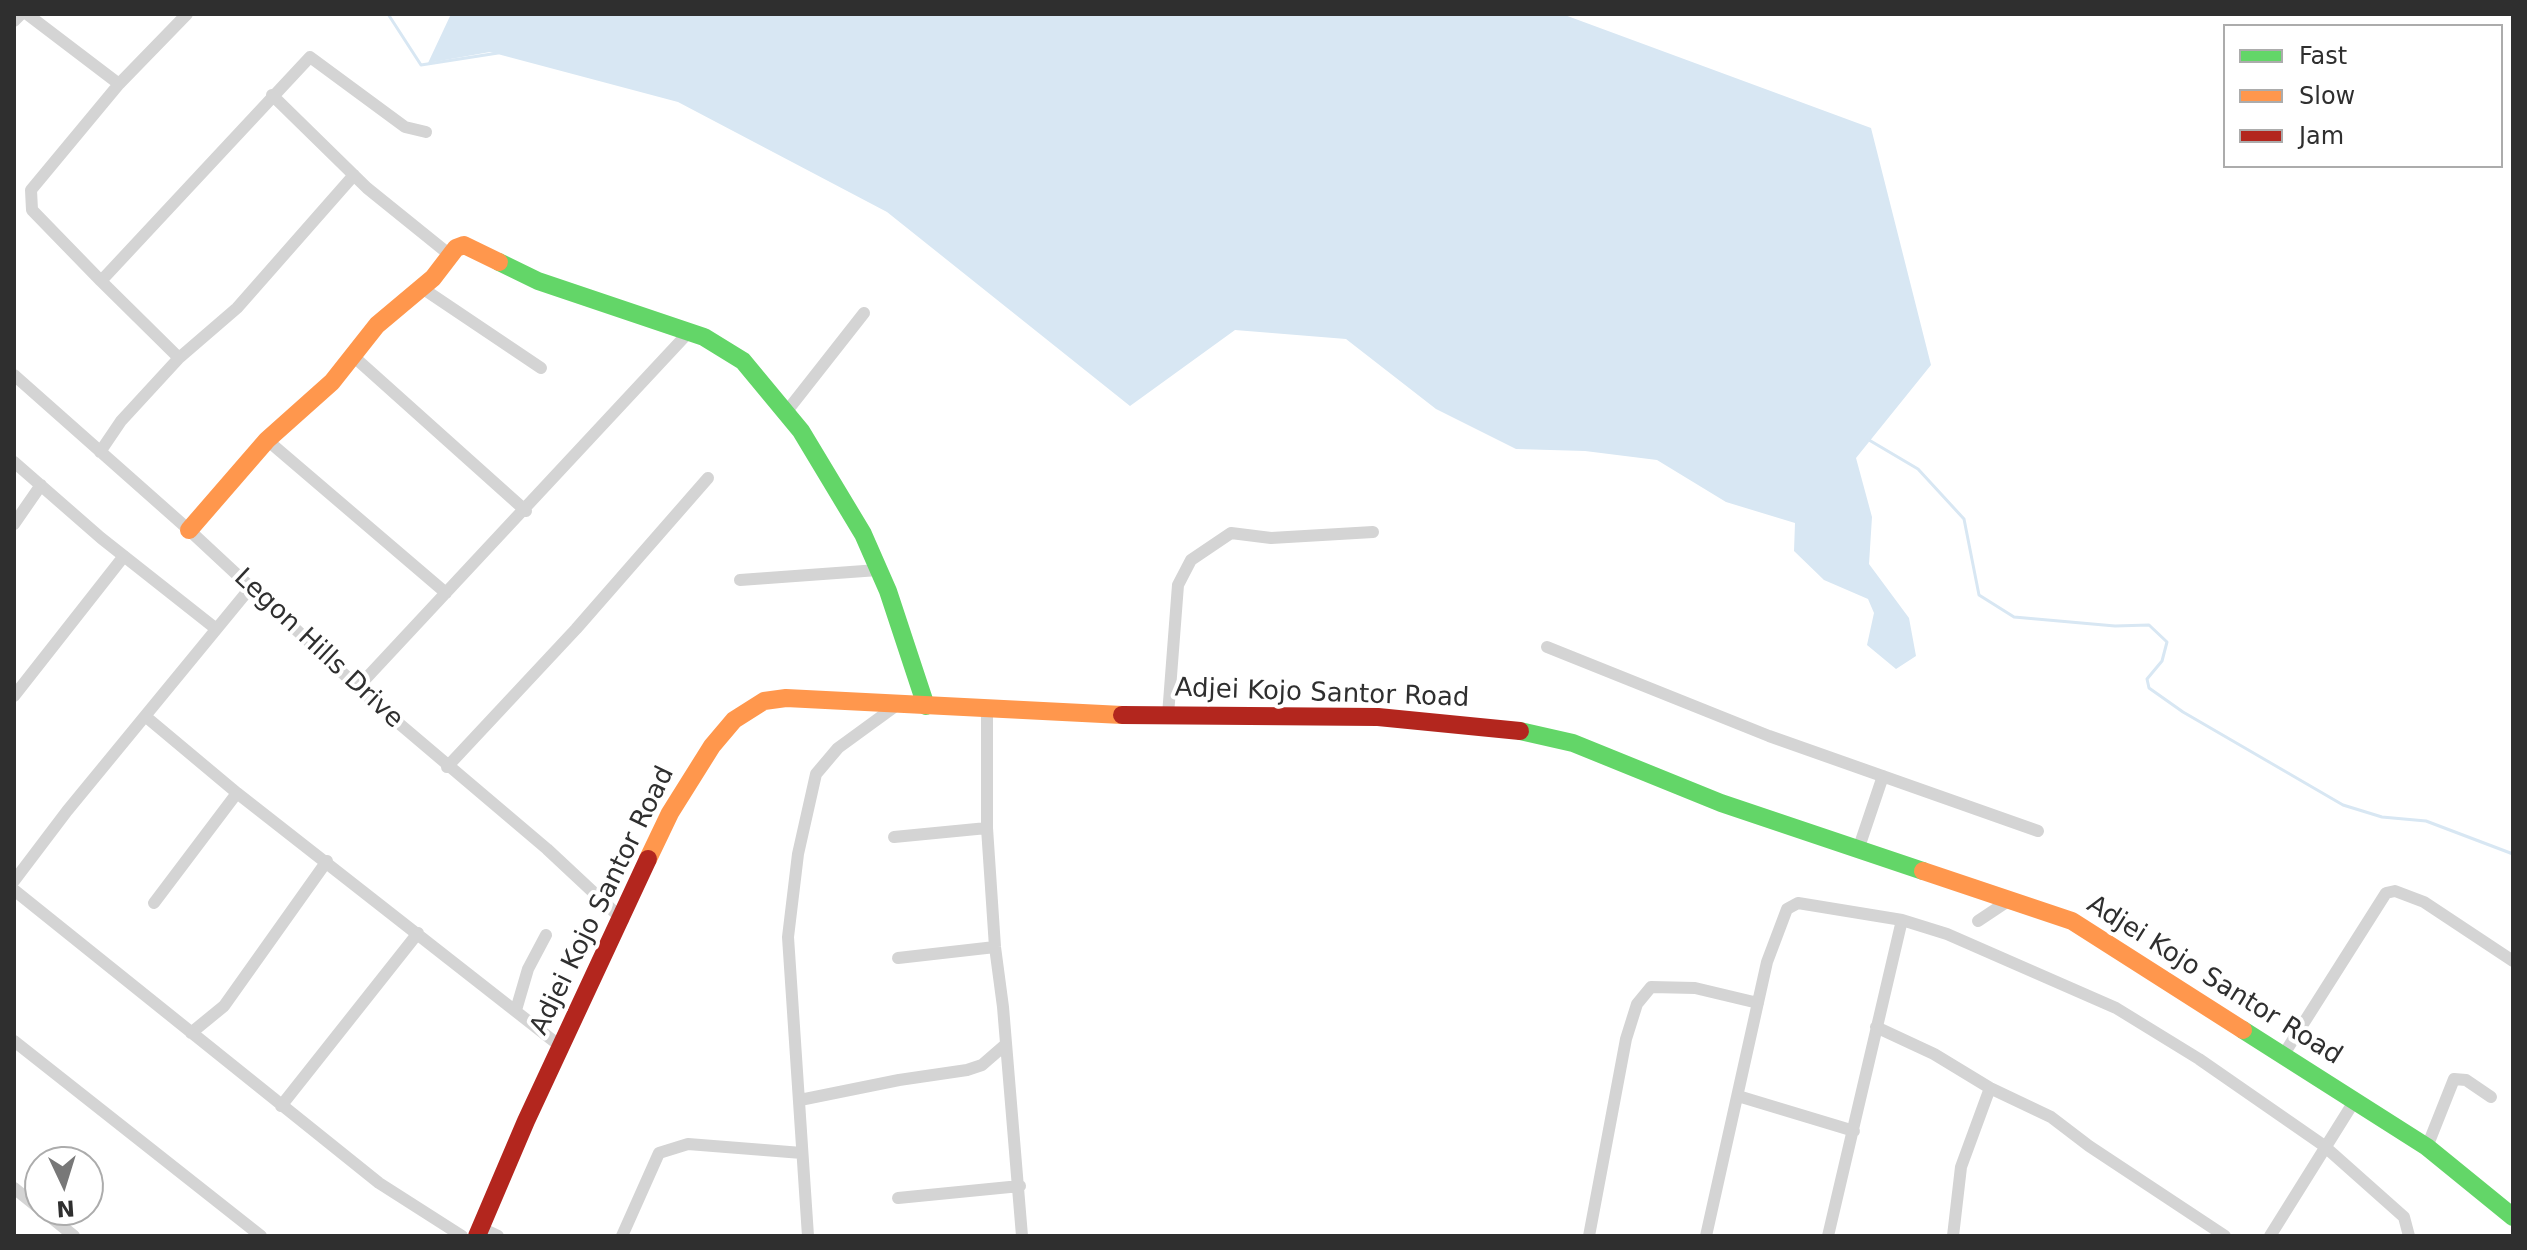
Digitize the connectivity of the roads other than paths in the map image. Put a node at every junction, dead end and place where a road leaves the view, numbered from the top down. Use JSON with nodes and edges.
{"nodes":[{"id":1,"x":21,"y":14,"type":"edge"},
{"id":2,"x":27,"y":14,"type":"edge"},
{"id":3,"x":187,"y":14,"type":"edge"},
{"id":4,"x":14,"y":21,"type":"edge"},
{"id":5,"x":119,"y":84,"type":"junction"},
{"id":6,"x":272,"y":95,"type":"junction"},
{"id":7,"x":426,"y":132,"type":"dead end"},
{"id":8,"x":354,"y":175,"type":"junction"},
{"id":9,"x":30,"y":199,"type":"junction"},
{"id":10,"x":14,"y":202,"type":"edge"},
{"id":11,"x":450,"y":255,"type":"junction"},
{"id":12,"x":101,"y":281,"type":"junction"},
{"id":13,"x":422,"y":288,"type":"junction"},
{"id":14,"x":864,"y":313,"type":"dead end"},
{"id":15,"x":689,"y":332,"type":"junction"},
{"id":16,"x":353,"y":356,"type":"junction"},
{"id":17,"x":179,"y":358,"type":"junction"},
{"id":18,"x":541,"y":368,"type":"dead end"},
{"id":19,"x":14,"y":375,"type":"edge"},
{"id":20,"x":787,"y":411,"type":"junction"},
{"id":21,"x":267,"y":440,"type":"junction"},
{"id":22,"x":100,"y":452,"type":"junction"},
{"id":23,"x":14,"y":462,"type":"edge"},
{"id":24,"x":708,"y":478,"type":"dead end"},
{"id":25,"x":41,"y":485,"type":"junction"},
{"id":26,"x":526,"y":511,"type":"junction"},
{"id":27,"x":14,"y":524,"type":"edge"},
{"id":28,"x":189,"y":530,"type":"junction"},
{"id":29,"x":1373,"y":532,"type":"dead end"},
{"id":30,"x":124,"y":556,"type":"junction"},
{"id":31,"x":878,"y":570,"type":"junction"},
{"id":32,"x":740,"y":580,"type":"dead end"},
{"id":33,"x":251,"y":587,"type":"junction"},
{"id":34,"x":446,"y":593,"type":"junction"},
{"id":35,"x":215,"y":628,"type":"junction"},
{"id":36,"x":1547,"y":647,"type":"dead end"},
{"id":37,"x":358,"y":687,"type":"junction"},
{"id":38,"x":14,"y":696,"type":"edge"},
{"id":39,"x":897,"y":705,"type":"junction"},
{"id":40,"x":926,"y":706,"type":"junction"},
{"id":41,"x":987,"y":710,"type":"junction"},
{"id":42,"x":1168,"y":715,"type":"junction"},
{"id":43,"x":145,"y":716,"type":"junction"},
{"id":44,"x":447,"y":767,"type":"junction"},
{"id":45,"x":1883,"y":776,"type":"junction"},
{"id":46,"x":237,"y":793,"type":"junction"},
{"id":47,"x":987,"y":828,"type":"junction"},
{"id":48,"x":2038,"y":831,"type":"dead end"},
{"id":49,"x":894,"y":837,"type":"dead end"},
{"id":50,"x":1858,"y":850,"type":"junction"},
{"id":51,"x":327,"y":861,"type":"junction"},
{"id":52,"x":14,"y":881,"type":"edge"},
{"id":53,"x":14,"y":890,"type":"edge"},
{"id":54,"x":2012,"y":899,"type":"junction"},
{"id":55,"x":154,"y":903,"type":"dead end"},
{"id":56,"x":623,"y":920,"type":"junction"},
{"id":57,"x":1902,"y":920,"type":"junction"},
{"id":58,"x":1978,"y":921,"type":"dead end"},
{"id":59,"x":418,"y":933,"type":"junction"},
{"id":60,"x":546,"y":935,"type":"dead end"},
{"id":61,"x":995,"y":947,"type":"junction"},
{"id":62,"x":898,"y":958,"type":"dead end"},
{"id":63,"x":2513,"y":961,"type":"edge"},
{"id":64,"x":1758,"y":1003,"type":"junction"},
{"id":65,"x":516,"y":1010,"type":"junction"},
{"id":66,"x":1876,"y":1027,"type":"junction"},
{"id":67,"x":191,"y":1033,"type":"junction"},
{"id":68,"x":14,"y":1041,"type":"edge"},
{"id":69,"x":1005,"y":1045,"type":"junction"},
{"id":70,"x":560,"y":1046,"type":"junction"},
{"id":71,"x":2284,"y":1054,"type":"junction"},
{"id":72,"x":1990,"y":1088,"type":"junction"},
{"id":73,"x":1738,"y":1096,"type":"junction"},
{"id":74,"x":2491,"y":1097,"type":"dead end"},
{"id":75,"x":800,"y":1100,"type":"junction"},
{"id":76,"x":2355,"y":1100,"type":"junction"},
{"id":77,"x":281,"y":1106,"type":"junction"},
{"id":78,"x":1854,"y":1131,"type":"junction"},
{"id":79,"x":2323,"y":1145,"type":"junction"},
{"id":80,"x":2427,"y":1147,"type":"junction"},
{"id":81,"x":802,"y":1153,"type":"junction"},
{"id":82,"x":1020,"y":1186,"type":"junction"},
{"id":83,"x":898,"y":1198,"type":"dead end"},
{"id":84,"x":2513,"y":1217,"type":"edge"},
{"id":85,"x":485,"y":1233,"type":"edge"},
{"id":86,"x":261,"y":1236,"type":"edge"},
{"id":87,"x":462,"y":1236,"type":"edge"},
{"id":88,"x":622,"y":1236,"type":"edge"},
{"id":89,"x":808,"y":1236,"type":"edge"},
{"id":90,"x":1022,"y":1236,"type":"edge"},
{"id":91,"x":1589,"y":1236,"type":"edge"},
{"id":92,"x":1706,"y":1236,"type":"edge"},
{"id":93,"x":1828,"y":1236,"type":"edge"},
{"id":94,"x":1953,"y":1236,"type":"edge"},
{"id":95,"x":2225,"y":1236,"type":"edge"},
{"id":96,"x":2270,"y":1236,"type":"edge"},
{"id":97,"x":2409,"y":1236,"type":"edge"}],
"edges":[{"from":1,"to":4,"type":"street"},
{"from":2,"to":5,"type":"street"},
{"from":3,"to":5,"type":"street"},
{"from":5,"to":9,"type":"street"},
{"from":6,"to":7,"type":"street"},
{"from":6,"to":8,"type":"street"},
{"from":6,"to":12,"type":"street"},
{"from":8,"to":11,"type":"street"},
{"from":8,"to":17,"type":"street"},
{"from":9,"to":10,"type":"street"},
{"from":9,"to":12,"type":"street"},
{"from":11,"to":13,"type":"street"},
{"from":11,"to":15,"type":"street"},
{"from":12,"to":17,"type":"street"},
{"from":13,"to":16,"type":"street"},
{"from":13,"to":18,"type":"street"},
{"from":14,"to":20,"type":"street"},
{"from":15,"to":20,"type":"street"},
{"from":15,"to":26,"type":"street"},
{"from":16,"to":21,"type":"street"},
{"from":16,"to":26,"type":"street"},
{"from":17,"to":22,"type":"street"},
{"from":19,"to":22,"type":"street","name":"Legon Hills Drive"},
{"from":20,"to":31,"type":"street"},
{"from":21,"to":28,"type":"street"},
{"from":21,"to":34,"type":"street"},
{"from":22,"to":28,"type":"street","name":"Legon Hills Drive"},
{"from":23,"to":25,"type":"street"},
{"from":24,"to":44,"type":"street"},
{"from":25,"to":27,"type":"street"},
{"from":25,"to":30,"type":"street"},
{"from":26,"to":34,"type":"street"},
{"from":28,"to":33,"type":"street","name":"Legon Hills Drive"},
{"from":29,"to":42,"type":"street"},
{"from":30,"to":35,"type":"street"},
{"from":30,"to":38,"type":"street"},
{"from":31,"to":32,"type":"street"},
{"from":31,"to":40,"type":"street"},
{"from":33,"to":35,"type":"street"},
{"from":33,"to":37,"type":"street","name":"Legon Hills Drive"},
{"from":34,"to":37,"type":"street"},
{"from":35,"to":43,"type":"street"},
{"from":36,"to":45,"type":"street"},
{"from":37,"to":44,"type":"street","name":"Legon Hills Drive"},
{"from":39,"to":40,"type":"street","name":"Adjei Kojo Santor Road"},
{"from":39,"to":56,"type":"street","name":"Adjei Kojo Santor Road"},
{"from":39,"to":75,"type":"street"},
{"from":40,"to":41,"type":"street","name":"Adjei Kojo Santor Road"},
{"from":41,"to":42,"type":"street","name":"Adjei Kojo Santor Road"},
{"from":41,"to":47,"type":"street"},
{"from":42,"to":50,"type":"street","name":"Adjei Kojo Santor Road"},
{"from":43,"to":46,"type":"street"},
{"from":43,"to":52,"type":"street"},
{"from":44,"to":56,"type":"street","name":"Legon Hills Drive"},
{"from":45,"to":48,"type":"street"},
{"from":45,"to":50,"type":"street"},
{"from":46,"to":51,"type":"street"},
{"from":46,"to":55,"type":"street"},
{"from":47,"to":49,"type":"street"},
{"from":47,"to":61,"type":"street"},
{"from":50,"to":54,"type":"street","name":"Adjei Kojo Santor Road"},
{"from":51,"to":59,"type":"street"},
{"from":51,"to":67,"type":"street"},
{"from":53,"to":67,"type":"street"},
{"from":54,"to":58,"type":"street"},
{"from":54,"to":71,"type":"street","name":"Adjei Kojo Santor Road"},
{"from":56,"to":70,"type":"street","name":"Adjei Kojo Santor Road"},
{"from":57,"to":64,"type":"street"},
{"from":57,"to":66,"type":"street"},
{"from":57,"to":79,"type":"street"},
{"from":59,"to":65,"type":"street"},
{"from":59,"to":77,"type":"street"},
{"from":60,"to":65,"type":"street"},
{"from":61,"to":62,"type":"street"},
{"from":61,"to":69,"type":"street"},
{"from":63,"to":71,"type":"street"},
{"from":64,"to":73,"type":"street"},
{"from":64,"to":91,"type":"street"},
{"from":65,"to":70,"type":"street"},
{"from":66,"to":72,"type":"street"},
{"from":66,"to":78,"type":"street"},
{"from":67,"to":77,"type":"street"},
{"from":68,"to":86,"type":"street"},
{"from":69,"to":75,"type":"street"},
{"from":69,"to":82,"type":"street"},
{"from":70,"to":85,"type":"street","name":"Adjei Kojo Santor Road"},
{"from":71,"to":76,"type":"street","name":"Adjei Kojo Santor Road"},
{"from":72,"to":94,"type":"street"},
{"from":72,"to":95,"type":"street"},
{"from":73,"to":78,"type":"street"},
{"from":73,"to":92,"type":"street"},
{"from":74,"to":80,"type":"street"},
{"from":75,"to":81,"type":"street"},
{"from":76,"to":79,"type":"street"},
{"from":76,"to":80,"type":"street","name":"Adjei Kojo Santor Road"},
{"from":77,"to":87,"type":"street"},
{"from":78,"to":93,"type":"street"},
{"from":79,"to":96,"type":"street"},
{"from":79,"to":97,"type":"street"},
{"from":80,"to":84,"type":"street","name":"Adjei Kojo Santor Road"},
{"from":81,"to":88,"type":"street"},
{"from":81,"to":89,"type":"street"},
{"from":82,"to":83,"type":"street"},
{"from":82,"to":90,"type":"street"}]}
